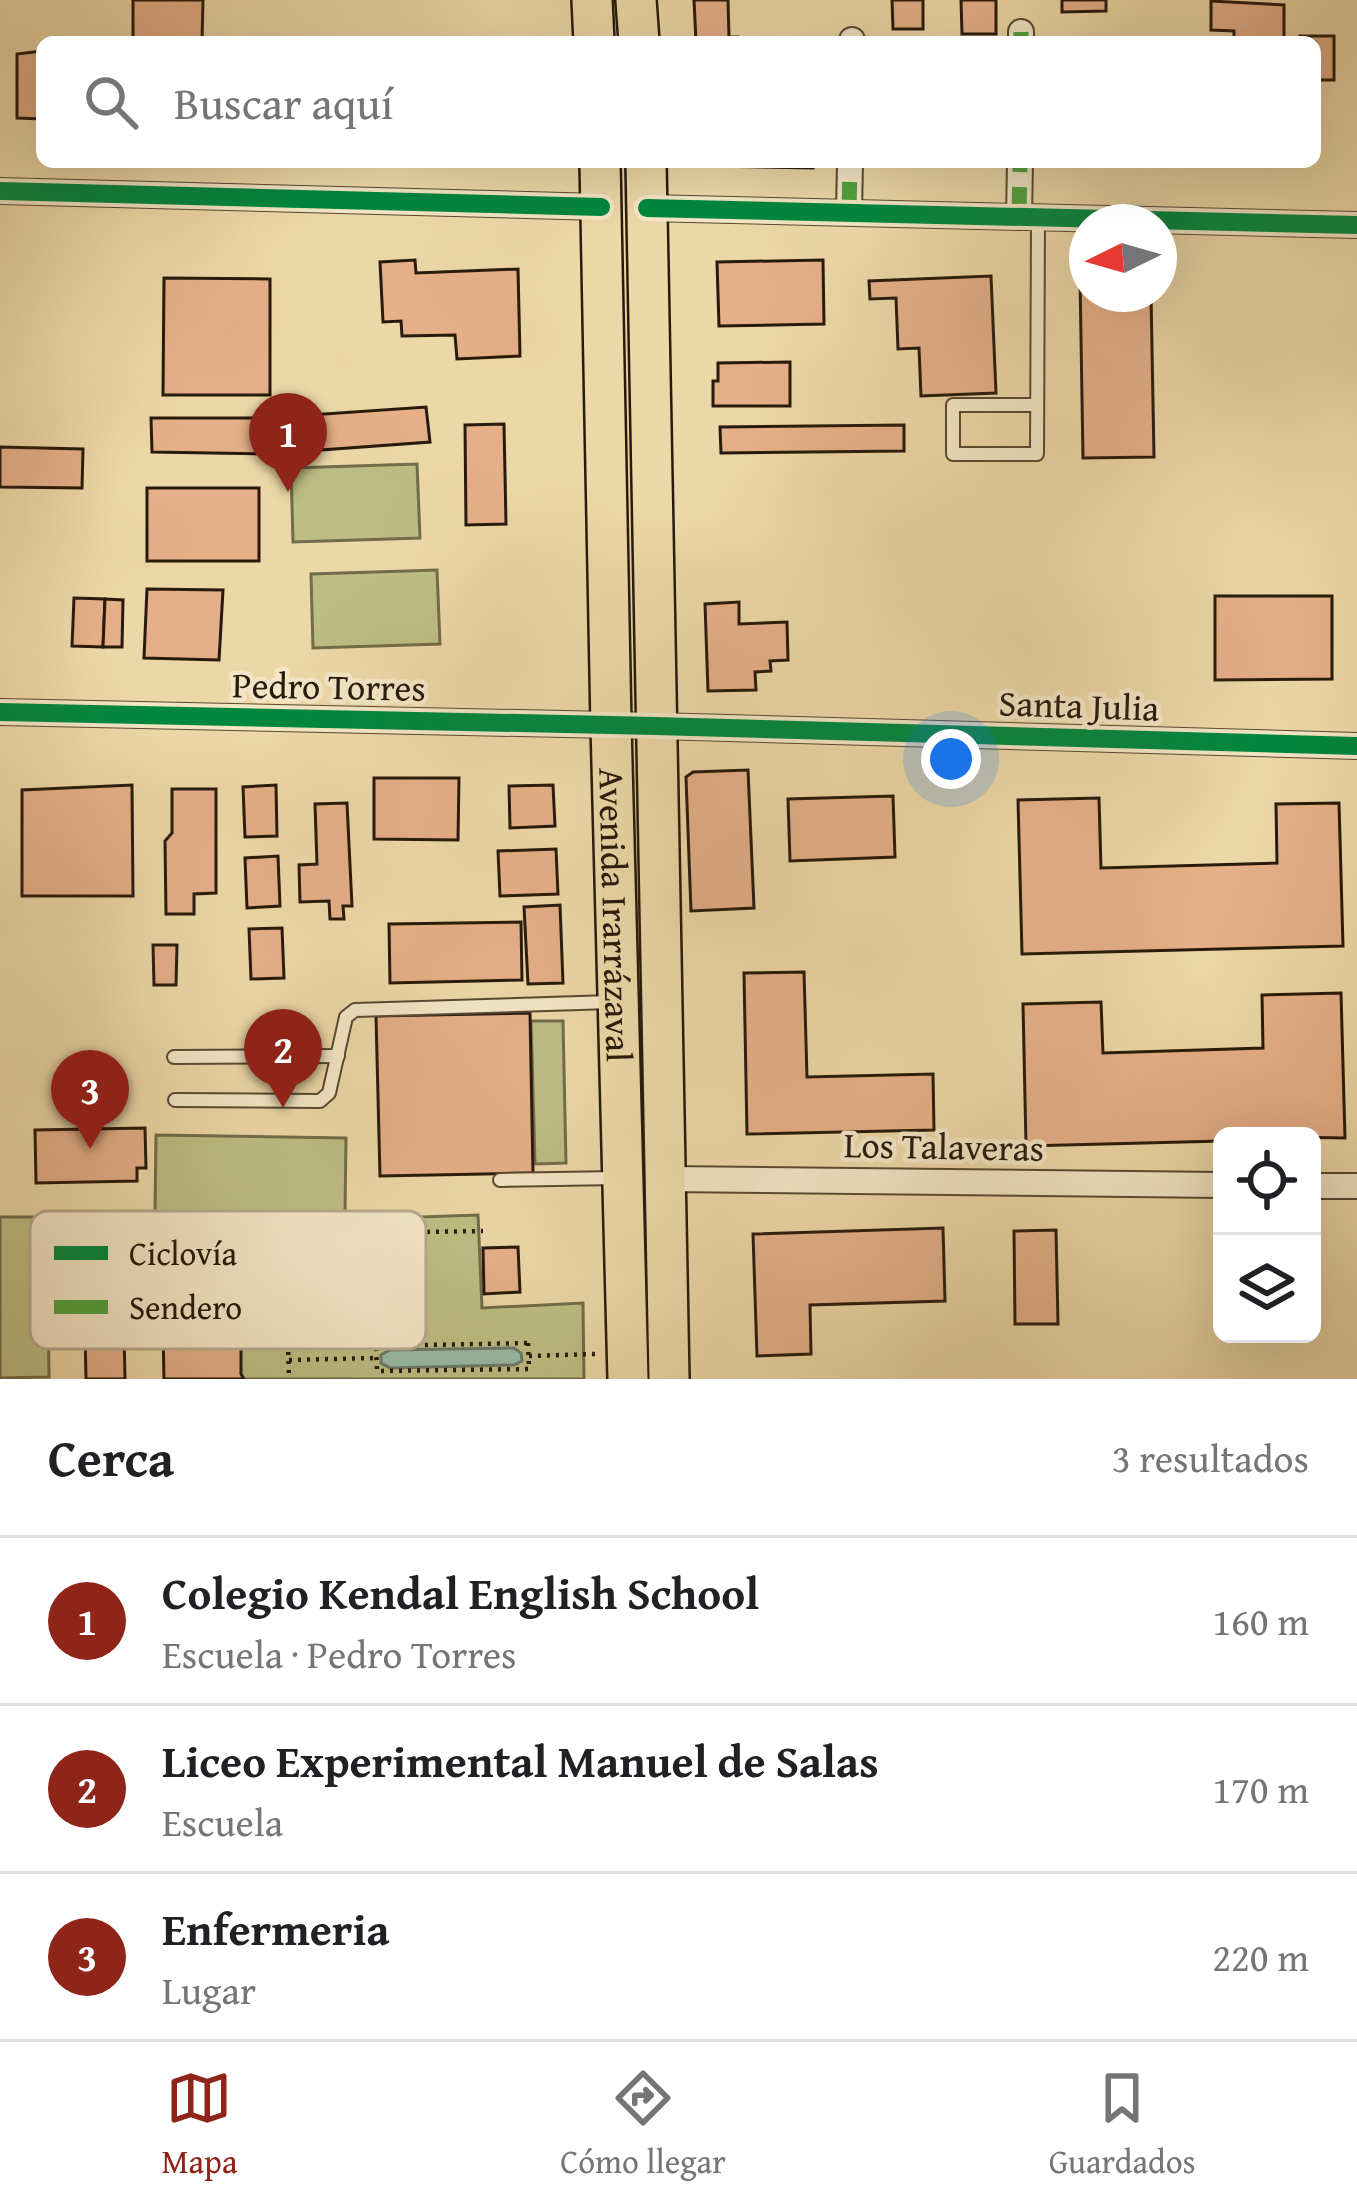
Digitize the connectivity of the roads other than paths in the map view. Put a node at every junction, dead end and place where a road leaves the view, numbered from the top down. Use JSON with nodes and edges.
{"nodes":[{"id":1,"x":592,"y":0,"type":"edge"},
{"id":2,"x":636,"y":0,"type":"edge"},
{"id":3,"x":595,"y":36,"type":"edge"},
{"id":4,"x":639,"y":36,"type":"edge"},
{"id":5,"x":600,"y":168,"type":"edge"},
{"id":6,"x":646,"y":168,"type":"edge"},
{"id":7,"x":850,"y":168,"type":"edge"},
{"id":8,"x":1020,"y":168,"type":"edge"},
{"id":9,"x":0,"y":191,"type":"edge"},
{"id":10,"x":602,"y":207,"type":"junction"},
{"id":11,"x":647,"y":208,"type":"junction"},
{"id":12,"x":849,"y":212,"type":"junction"},
{"id":13,"x":1029,"y":217,"type":"junction"},
{"id":14,"x":1357,"y":225,"type":"edge"},
{"id":15,"x":1037,"y":405,"type":"junction"},
{"id":16,"x":0,"y":712,"type":"edge"},
{"id":17,"x":611,"y":725,"type":"junction"},
{"id":18,"x":656,"y":726,"type":"junction"},
{"id":19,"x":1357,"y":746,"type":"edge"},
{"id":20,"x":618,"y":1002,"type":"junction"},
{"id":21,"x":338,"y":1056,"type":"junction"},
{"id":22,"x":174,"y":1057,"type":"dead end"},
{"id":23,"x":175,"y":1100,"type":"dead end"},
{"id":24,"x":623,"y":1178,"type":"junction"},
{"id":25,"x":664,"y":1179,"type":"junction"},
{"id":26,"x":500,"y":1180,"type":"dead end"},
{"id":27,"x":1213,"y":1185,"type":"edge"},
{"id":28,"x":1321,"y":1186,"type":"edge"},
{"id":29,"x":1357,"y":1186,"type":"edge"},
{"id":30,"x":628,"y":1379,"type":"edge"},
{"id":31,"x":669,"y":1379,"type":"edge"}],
"edges":[{"from":1,"to":3,"type":"main road"},
{"from":2,"to":4,"type":"main road"},
{"from":5,"to":10,"type":"main road","name":"Avenida Irarrázaval"},
{"from":6,"to":11,"type":"main road","name":"Avenida Irarrázaval"},
{"from":7,"to":12,"type":"street"},
{"from":8,"to":13,"type":"street"},
{"from":9,"to":10,"type":"street"},
{"from":10,"to":17,"type":"main road","name":"Avenida Irarrázaval"},
{"from":11,"to":12,"type":"street"},
{"from":11,"to":18,"type":"main road","name":"Avenida Irarrázaval"},
{"from":12,"to":13,"type":"street"},
{"from":13,"to":14,"type":"street"},
{"from":13,"to":15,"type":"lane"},
{"from":15,"to":15,"type":"lane"},
{"from":16,"to":17,"type":"street","name":"Pedro Torres"},
{"from":17,"to":18,"type":"street","name":"Pedro Torres"},
{"from":17,"to":20,"type":"main road","name":"Avenida Irarrázaval"},
{"from":18,"to":19,"type":"street","name":"Santa Julia"},
{"from":18,"to":25,"type":"main road","name":"Avenida Irarrázaval"},
{"from":20,"to":21,"type":"lane"},
{"from":20,"to":24,"type":"main road","name":"Avenida Irarrázaval"},
{"from":21,"to":22,"type":"lane"},
{"from":21,"to":23,"type":"lane"},
{"from":24,"to":26,"type":"lane"},
{"from":24,"to":30,"type":"main road","name":"Avenida Irarrázaval"},
{"from":25,"to":27,"type":"street","name":"Los Talaveras"},
{"from":25,"to":31,"type":"main road","name":"Avenida Irarrázaval"},
{"from":28,"to":29,"type":"street"}]}
